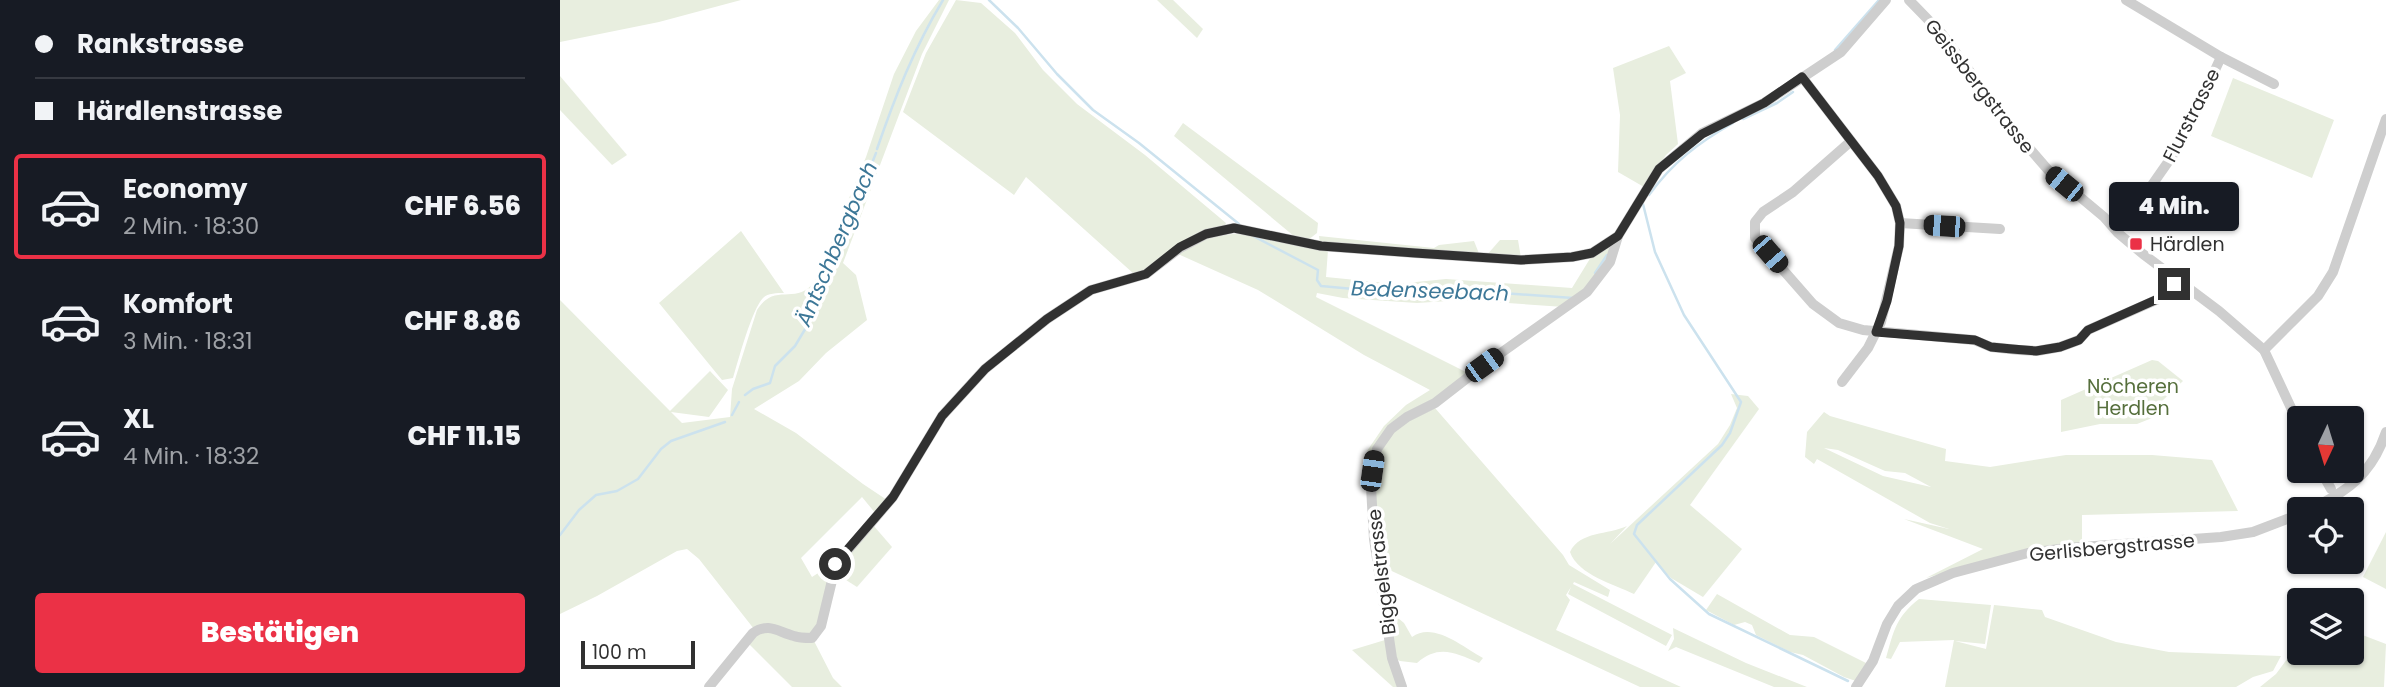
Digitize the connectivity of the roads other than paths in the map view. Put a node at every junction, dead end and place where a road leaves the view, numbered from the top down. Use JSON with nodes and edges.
{"nodes":[{"id":1,"x":1886,"y":0,"type":"edge"},
{"id":2,"x":1909,"y":0,"type":"edge"},
{"id":3,"x":2126,"y":0,"type":"edge"},
{"id":4,"x":2221,"y":57,"type":"junction"},
{"id":5,"x":1802,"y":77,"type":"junction"},
{"id":6,"x":2274,"y":84,"type":"dead end"},
{"id":7,"x":2386,"y":119,"type":"edge"},
{"id":8,"x":1850,"y":142,"type":"junction"},
{"id":9,"x":2373,"y":157,"type":"junction"},
{"id":10,"x":2385,"y":161,"type":"edge"},
{"id":11,"x":2146,"y":195,"type":"dead end"},
{"id":12,"x":1900,"y":223,"type":"junction"},
{"id":13,"x":2000,"y":229,"type":"dead end"},
{"id":14,"x":1618,"y":236,"type":"junction"},
{"id":15,"x":2177,"y":281,"type":"junction"},
{"id":16,"x":1876,"y":332,"type":"junction"},
{"id":17,"x":2263,"y":350,"type":"junction"},
{"id":18,"x":1842,"y":383,"type":"dead end"},
{"id":19,"x":2290,"y":406,"type":"edge"},
{"id":20,"x":2386,"y":432,"type":"edge"},
{"id":21,"x":2328,"y":483,"type":"edge"},
{"id":22,"x":2331,"y":489,"type":"dead end"},
{"id":23,"x":2333,"y":497,"type":"edge"},
{"id":24,"x":2287,"y":519,"type":"edge"},
{"id":25,"x":709,"y":687,"type":"edge"},
{"id":26,"x":1402,"y":687,"type":"edge"},
{"id":27,"x":1856,"y":687,"type":"edge"}],
"edges":[{"from":1,"to":5,"type":"street","name":"Biggelstrasse"},
{"from":2,"to":15,"type":"street","name":"Geissbergstrasse"},
{"from":3,"to":4,"type":"street","name":"Flurstrasse"},
{"from":4,"to":6,"type":"street"},
{"from":4,"to":11,"type":"street","name":"Flurstrasse"},
{"from":5,"to":8,"type":"street"},
{"from":5,"to":14,"type":"street","name":"Biggelstrasse"},
{"from":7,"to":9,"type":"street"},
{"from":8,"to":12,"type":"street"},
{"from":8,"to":16,"type":"street"},
{"from":9,"to":10,"type":"street"},
{"from":9,"to":17,"type":"street"},
{"from":12,"to":13,"type":"street"},
{"from":12,"to":16,"type":"street"},
{"from":14,"to":25,"type":"street"},
{"from":14,"to":26,"type":"street","name":"Biggelstrasse"},
{"from":15,"to":16,"type":"street"},
{"from":15,"to":17,"type":"street","name":"Geissbergstrasse"},
{"from":16,"to":18,"type":"street"},
{"from":17,"to":19,"type":"street"},
{"from":20,"to":23,"type":"street"},
{"from":21,"to":22,"type":"street"},
{"from":24,"to":27,"type":"street","name":"Gerlisbergstrasse"}]}
